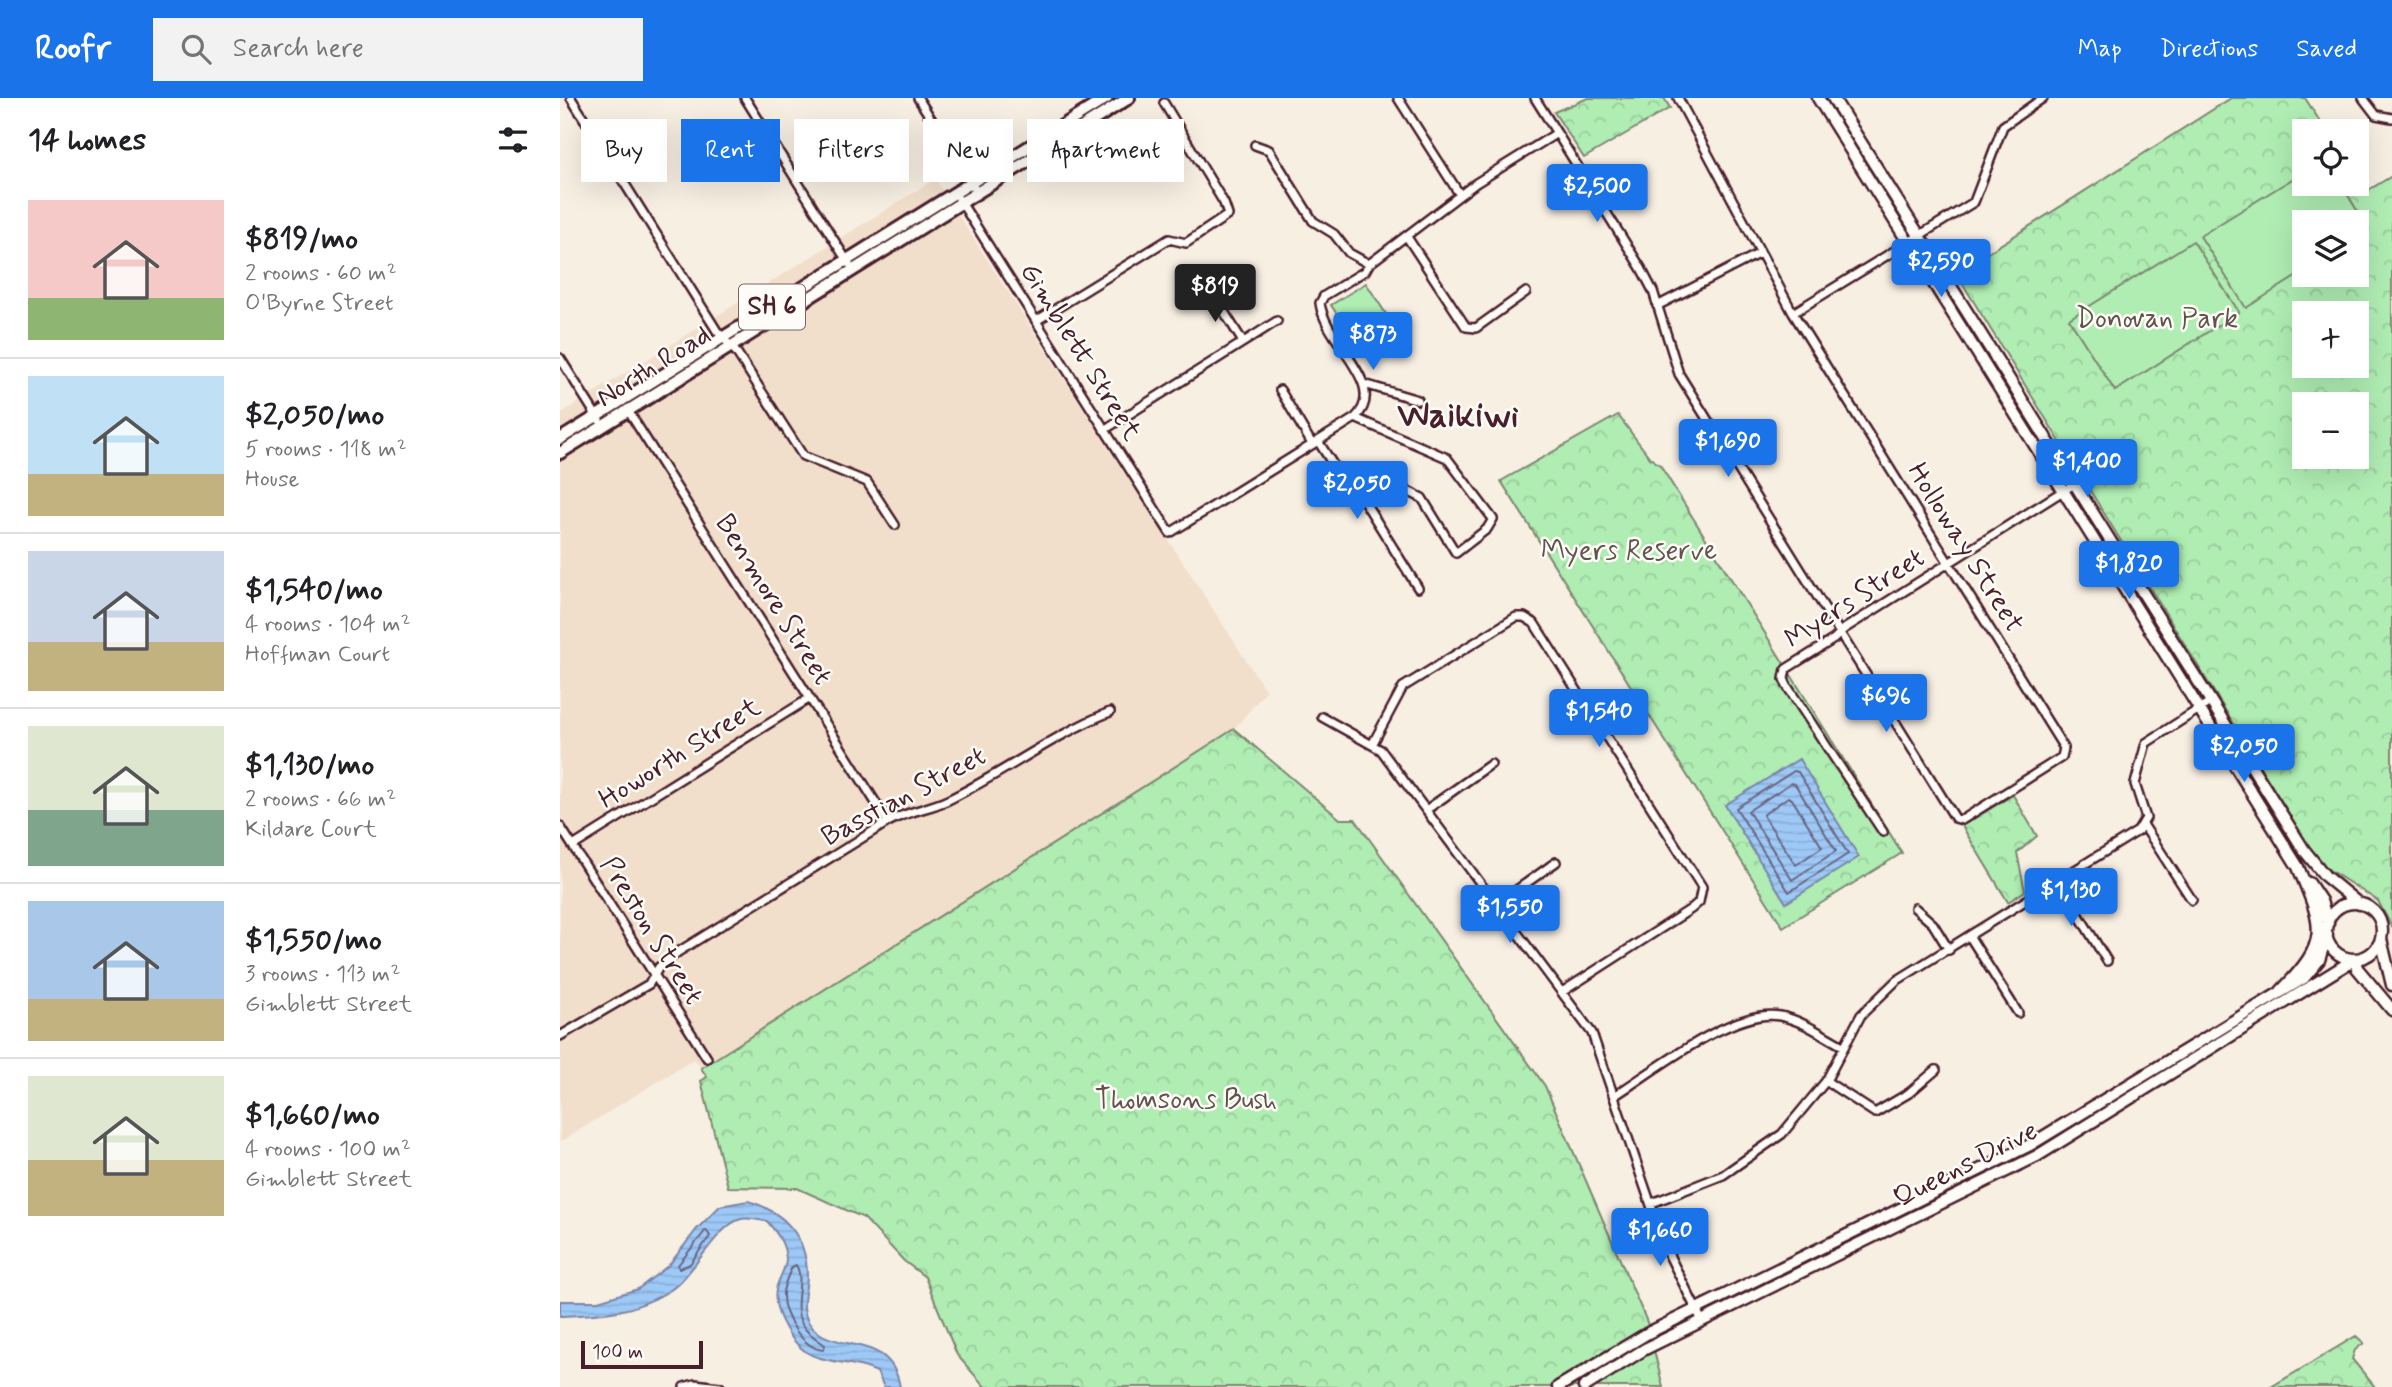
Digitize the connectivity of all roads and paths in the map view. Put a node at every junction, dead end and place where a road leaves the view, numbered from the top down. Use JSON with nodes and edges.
{"nodes":[{"id":1,"x":571,"y":98,"type":"edge"},
{"id":2,"x":745,"y":98,"type":"edge"},
{"id":3,"x":918,"y":98,"type":"edge"},
{"id":4,"x":1107,"y":98,"type":"edge"},
{"id":5,"x":1129,"y":98,"type":"edge"},
{"id":6,"x":1398,"y":98,"type":"edge"},
{"id":7,"x":1535,"y":98,"type":"edge"},
{"id":8,"x":1678,"y":98,"type":"edge"},
{"id":9,"x":1818,"y":98,"type":"edge"},
{"id":10,"x":1833,"y":98,"type":"edge"},
{"id":11,"x":2043,"y":98,"type":"edge"},
{"id":12,"x":2363,"y":98,"type":"edge"},
{"id":13,"x":1164,"y":103,"type":"dead end"},
{"id":14,"x":1097,"y":106,"type":"edge"},
{"id":15,"x":1844,"y":116,"type":"junction"},
{"id":16,"x":2392,"y":118,"type":"edge"},
{"id":17,"x":1834,"y":123,"type":"junction"},
{"id":18,"x":1557,"y":133,"type":"junction"},
{"id":19,"x":1255,"y":145,"type":"dead end"},
{"id":20,"x":974,"y":187,"type":"junction"},
{"id":21,"x":1460,"y":195,"type":"junction"},
{"id":22,"x":958,"y":198,"type":"junction"},
{"id":23,"x":1407,"y":237,"type":"junction"},
{"id":24,"x":1920,"y":237,"type":"junction"},
{"id":25,"x":1908,"y":241,"type":"junction"},
{"id":26,"x":1760,"y":253,"type":"junction"},
{"id":27,"x":1369,"y":264,"type":"junction"},
{"id":28,"x":850,"y":265,"type":"junction"},
{"id":29,"x":1211,"y":291,"type":"dead end"},
{"id":30,"x":1526,"y":292,"type":"dead end"},
{"id":31,"x":1657,"y":306,"type":"junction"},
{"id":32,"x":1793,"y":313,"type":"junction"},
{"id":33,"x":1036,"y":321,"type":"junction"},
{"id":34,"x":1277,"y":321,"type":"dead end"},
{"id":35,"x":727,"y":342,"type":"junction"},
{"id":36,"x":1243,"y":342,"type":"junction"},
{"id":37,"x":560,"y":358,"type":"edge"},
{"id":38,"x":1995,"y":358,"type":"junction"},
{"id":39,"x":1984,"y":364,"type":"junction"},
{"id":40,"x":1364,"y":384,"type":"junction"},
{"id":41,"x":1280,"y":390,"type":"dead end"},
{"id":42,"x":1418,"y":400,"type":"dead end"},
{"id":43,"x":625,"y":406,"type":"junction"},
{"id":44,"x":1355,"y":418,"type":"junction"},
{"id":45,"x":600,"y":421,"type":"junction"},
{"id":46,"x":1104,"y":430,"type":"junction"},
{"id":47,"x":560,"y":439,"type":"edge"},
{"id":48,"x":1315,"y":442,"type":"junction"},
{"id":49,"x":560,"y":453,"type":"edge"},
{"id":50,"x":2074,"y":484,"type":"junction"},
{"id":51,"x":1356,"y":488,"type":"junction"},
{"id":52,"x":2063,"y":491,"type":"junction"},
{"id":53,"x":895,"y":525,"type":"dead end"},
{"id":54,"x":1949,"y":563,"type":"junction"},
{"id":55,"x":1418,"y":589,"type":"dead end"},
{"id":56,"x":1839,"y":635,"type":"junction"},
{"id":57,"x":810,"y":698,"type":"junction"},
{"id":58,"x":2210,"y":702,"type":"junction"},
{"id":59,"x":2200,"y":709,"type":"junction"},
{"id":60,"x":1110,"y":712,"type":"dead end"},
{"id":61,"x":1322,"y":717,"type":"dead end"},
{"id":62,"x":1373,"y":743,"type":"junction"},
{"id":63,"x":1491,"y":764,"type":"dead end"},
{"id":64,"x":1426,"y":810,"type":"junction"},
{"id":65,"x":888,"y":822,"type":"junction"},
{"id":66,"x":560,"y":826,"type":"edge"},
{"id":67,"x":2144,"y":826,"type":"junction"},
{"id":68,"x":1882,"y":832,"type":"dead end"},
{"id":69,"x":573,"y":846,"type":"junction"},
{"id":70,"x":1556,"y":863,"type":"dead end"},
{"id":71,"x":2298,"y":867,"type":"junction"},
{"id":72,"x":2058,"y":881,"type":"junction"},
{"id":73,"x":2192,"y":900,"type":"dead end"},
{"id":74,"x":1497,"y":904,"type":"junction"},
{"id":75,"x":2359,"y":904,"type":"junction"},
{"id":76,"x":1915,"y":908,"type":"dead end"},
{"id":77,"x":2328,"y":923,"type":"junction"},
{"id":78,"x":2327,"y":935,"type":"junction"},
{"id":79,"x":1970,"y":937,"type":"junction"},
{"id":80,"x":2381,"y":939,"type":"junction"},
{"id":81,"x":1949,"y":950,"type":"junction"},
{"id":82,"x":2355,"y":959,"type":"junction"},
{"id":83,"x":2107,"y":961,"type":"dead end"},
{"id":84,"x":654,"y":976,"type":"junction"},
{"id":85,"x":2392,"y":985,"type":"edge"},
{"id":86,"x":2281,"y":991,"type":"junction"},
{"id":87,"x":1562,"y":992,"type":"junction"},
{"id":88,"x":2392,"y":1010,"type":"edge"},
{"id":89,"x":2018,"y":1013,"type":"dead end"},
{"id":90,"x":2246,"y":1014,"type":"junction"},
{"id":91,"x":2253,"y":1025,"type":"junction"},
{"id":92,"x":560,"y":1036,"type":"edge"},
{"id":93,"x":1843,"y":1046,"type":"junction"},
{"id":94,"x":706,"y":1058,"type":"dead end"},
{"id":95,"x":1936,"y":1070,"type":"dead end"},
{"id":96,"x":1826,"y":1081,"type":"junction"},
{"id":97,"x":1614,"y":1096,"type":"junction"},
{"id":98,"x":2052,"y":1133,"type":"junction"},
{"id":99,"x":2059,"y":1144,"type":"junction"},
{"id":100,"x":1652,"y":1203,"type":"junction"},
{"id":101,"x":1696,"y":1309,"type":"junction"},
{"id":102,"x":1702,"y":1321,"type":"junction"},
{"id":103,"x":684,"y":1387,"type":"edge"},
{"id":104,"x":720,"y":1387,"type":"edge"},
{"id":105,"x":1558,"y":1387,"type":"edge"},
{"id":106,"x":1584,"y":1387,"type":"edge"}],
"edges":[{"from":1,"to":35,"type":"street"},
{"from":2,"to":28,"type":"street"},
{"from":3,"to":20,"type":"street"},
{"from":4,"to":14,"type":"main road","name":"North Road","number":"SH 6"},
{"from":5,"to":14,"type":"main road","name":"North Road","number":"SH 6"},
{"from":6,"to":21,"type":"street"},
{"from":7,"to":18,"type":"street"},
{"from":8,"to":26,"type":"street","name":"Holloway Street"},
{"from":9,"to":17,"type":"main road"},
{"from":10,"to":15,"type":"main road"},
{"from":11,"to":24,"type":"street"},
{"from":12,"to":16,"type":"street"},
{"from":13,"to":33,"type":"street"},
{"from":14,"to":20,"type":"main road","name":"North Road","number":"SH 6"},
{"from":15,"to":17,"type":"main road"},
{"from":15,"to":24,"type":"main road"},
{"from":17,"to":25,"type":"main road"},
{"from":18,"to":21,"type":"street"},
{"from":18,"to":31,"type":"street"},
{"from":19,"to":27,"type":"street"},
{"from":20,"to":22,"type":"main road","name":"North Road","number":"SH 6"},
{"from":21,"to":23,"type":"street"},
{"from":22,"to":28,"type":"main road","name":"North Road","number":"SH 6"},
{"from":22,"to":33,"type":"street","name":"Gimblett Street"},
{"from":23,"to":27,"type":"street"},
{"from":23,"to":30,"type":"street"},
{"from":24,"to":25,"type":"street"},
{"from":24,"to":38,"type":"main road"},
{"from":25,"to":32,"type":"street"},
{"from":25,"to":39,"type":"main road"},
{"from":26,"to":31,"type":"street"},
{"from":26,"to":32,"type":"street","name":"Holloway Street"},
{"from":27,"to":40,"type":"street"},
{"from":28,"to":35,"type":"main road","name":"North Road","number":"SH 6"},
{"from":29,"to":36,"type":"street"},
{"from":31,"to":56,"type":"street"},
{"from":32,"to":54,"type":"street","name":"Holloway Street"},
{"from":33,"to":46,"type":"street","name":"Gimblett Street"},
{"from":34,"to":36,"type":"street"},
{"from":35,"to":43,"type":"main road","name":"North Road","number":"SH 6"},
{"from":35,"to":53,"type":"street"},
{"from":36,"to":46,"type":"street"},
{"from":37,"to":45,"type":"street"},
{"from":38,"to":39,"type":"main road"},
{"from":38,"to":50,"type":"main road"},
{"from":39,"to":52,"type":"main road"},
{"from":40,"to":42,"type":"street"},
{"from":40,"to":44,"type":"street"},
{"from":41,"to":48,"type":"street"},
{"from":43,"to":45,"type":"main road","name":"North Road","number":"SH 6"},
{"from":43,"to":57,"type":"street","name":"Benmore Street"},
{"from":44,"to":48,"type":"street"},
{"from":44,"to":51,"type":"street"},
{"from":45,"to":47,"type":"main road","name":"North Road","number":"SH 6"},
{"from":45,"to":49,"type":"main road","name":"North Road","number":"SH 6"},
{"from":46,"to":48,"type":"street","name":"Gimblett Street"},
{"from":48,"to":51,"type":"street"},
{"from":50,"to":52,"type":"street","name":"Myers Street"},
{"from":50,"to":58,"type":"main road"},
{"from":51,"to":55,"type":"street"},
{"from":52,"to":54,"type":"street","name":"Myers Street"},
{"from":52,"to":59,"type":"main road"},
{"from":54,"to":56,"type":"street","name":"Myers Street"},
{"from":54,"to":56,"type":"street","name":"Holloway Street"},
{"from":56,"to":68,"type":"street","name":"Myers Street"},
{"from":57,"to":65,"type":"street","name":"Benmore Street"},
{"from":57,"to":69,"type":"street","name":"Howorth Street"},
{"from":58,"to":59,"type":"street"},
{"from":58,"to":75,"type":"main road"},
{"from":59,"to":67,"type":"street"},
{"from":59,"to":71,"type":"main road"},
{"from":60,"to":65,"type":"street","name":"Basstian Street"},
{"from":61,"to":62,"type":"street"},
{"from":62,"to":64,"type":"street"},
{"from":62,"to":87,"type":"street"},
{"from":63,"to":64,"type":"street"},
{"from":64,"to":74,"type":"street"},
{"from":65,"to":84,"type":"street","name":"Basstian Street"},
{"from":66,"to":69,"type":"street","name":"Preston Street"},
{"from":67,"to":72,"type":"street"},
{"from":67,"to":73,"type":"street"},
{"from":69,"to":84,"type":"street","name":"Preston Street"},
{"from":70,"to":74,"type":"street"},
{"from":71,"to":77,"type":"main road"},
{"from":71,"to":86,"type":"main road","name":"Queens Drive"},
{"from":72,"to":79,"type":"street"},
{"from":72,"to":83,"type":"street"},
{"from":74,"to":87,"type":"street"},
{"from":75,"to":77,"type":"main road"},
{"from":75,"to":80,"type":"main road"},
{"from":76,"to":81,"type":"street"},
{"from":77,"to":78,"type":"main road"},
{"from":78,"to":82,"type":"main road"},
{"from":78,"to":86,"type":"main road","name":"Queens Drive"},
{"from":79,"to":81,"type":"street"},
{"from":79,"to":89,"type":"street"},
{"from":80,"to":82,"type":"main road"},
{"from":80,"to":85,"type":"main road"},
{"from":81,"to":93,"type":"street"},
{"from":82,"to":88,"type":"main road"},
{"from":82,"to":91,"type":"main road","name":"Queens Drive"},
{"from":84,"to":92,"type":"street","name":"Basstian Street"},
{"from":84,"to":94,"type":"street","name":"Preston Street"},
{"from":86,"to":90,"type":"main road","name":"Queens Drive"},
{"from":87,"to":97,"type":"street"},
{"from":90,"to":91,"type":"main road"},
{"from":90,"to":98,"type":"main road","name":"Queens Drive"},
{"from":91,"to":99,"type":"main road","name":"Queens Drive"},
{"from":93,"to":96,"type":"street"},
{"from":93,"to":97,"type":"street"},
{"from":95,"to":96,"type":"street"},
{"from":96,"to":100,"type":"street"},
{"from":97,"to":100,"type":"street"},
{"from":98,"to":99,"type":"main road"},
{"from":98,"to":101,"type":"main road","name":"Queens Drive"},
{"from":99,"to":102,"type":"main road","name":"Queens Drive"},
{"from":100,"to":101,"type":"street"},
{"from":101,"to":102,"type":"street"},
{"from":101,"to":105,"type":"main road","name":"Queens Drive"},
{"from":102,"to":106,"type":"main road","name":"Queens Drive"},
{"from":103,"to":104,"type":"street"}]}
